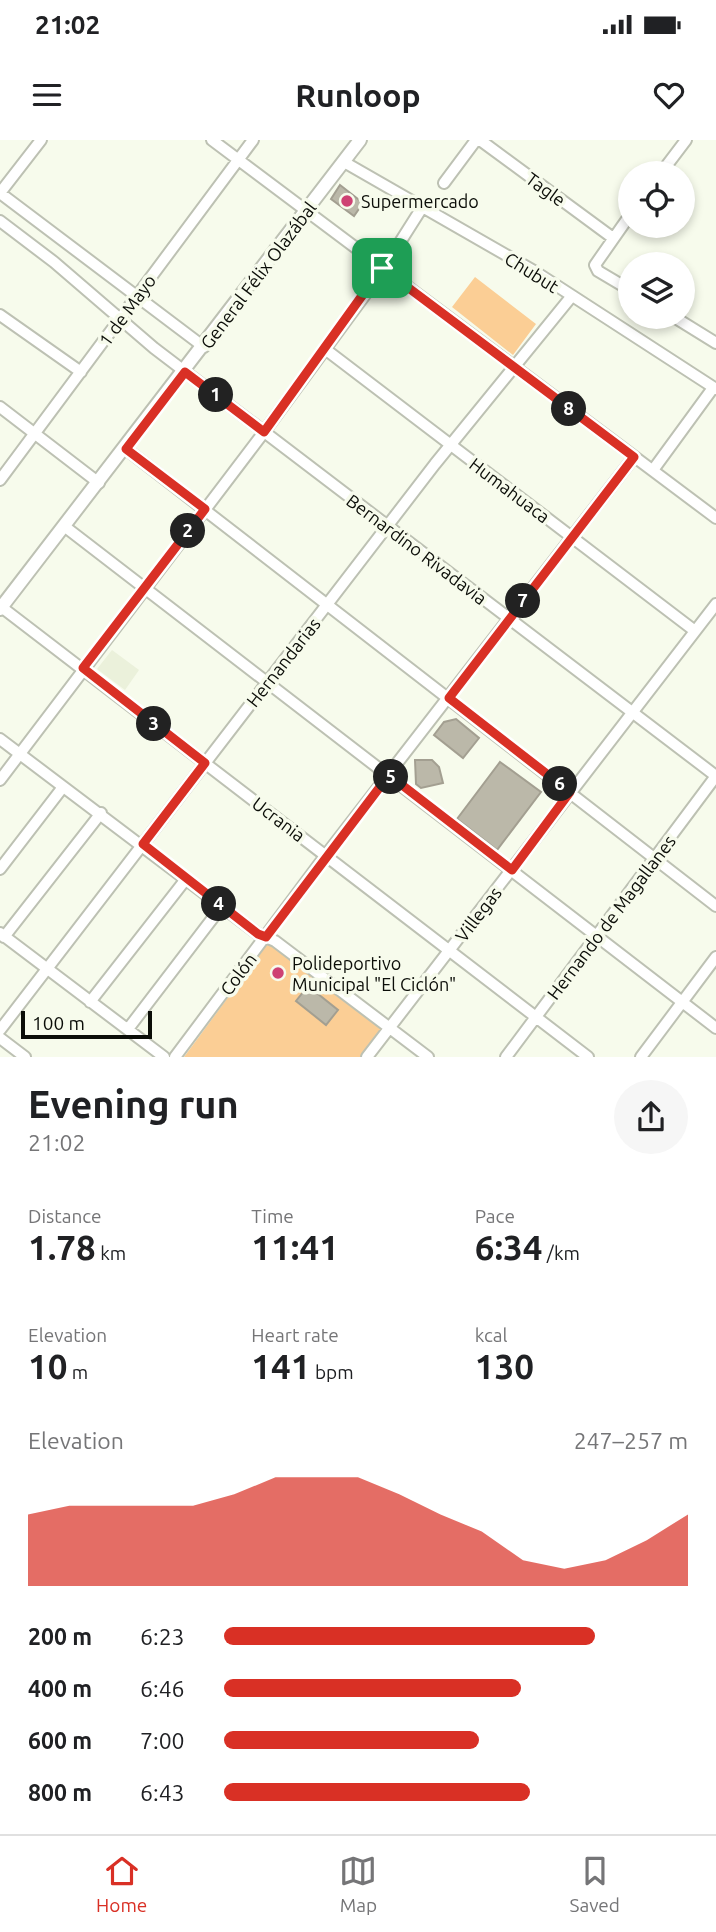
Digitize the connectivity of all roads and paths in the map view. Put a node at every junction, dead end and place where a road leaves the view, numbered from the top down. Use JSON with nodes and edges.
{"nodes":[{"id":1,"x":41,"y":140,"type":"edge"},
{"id":2,"x":212,"y":140,"type":"edge"},
{"id":3,"x":253,"y":140,"type":"edge"},
{"id":4,"x":360,"y":140,"type":"edge"},
{"id":5,"x":478,"y":140,"type":"edge"},
{"id":6,"x":686,"y":140,"type":"edge"},
{"id":7,"x":239,"y":159,"type":"junction"},
{"id":8,"x":670,"y":161,"type":"edge"},
{"id":9,"x":344,"y":162,"type":"junction"},
{"id":10,"x":444,"y":183,"type":"dead end"},
{"id":11,"x":0,"y":193,"type":"edge"},
{"id":12,"x":423,"y":206,"type":"junction"},
{"id":13,"x":306,"y":211,"type":"junction"},
{"id":14,"x":0,"y":221,"type":"edge"},
{"id":15,"x":618,"y":231,"type":"edge"},
{"id":16,"x":613,"y":238,"type":"junction"},
{"id":17,"x":382,"y":268,"type":"junction"},
{"id":18,"x":618,"y":282,"type":"edge"},
{"id":19,"x":137,"y":295,"type":"junction"},
{"id":20,"x":571,"y":297,"type":"junction"},
{"id":21,"x":0,"y":315,"type":"edge"},
{"id":22,"x":121,"y":320,"type":"junction"},
{"id":23,"x":694,"y":329,"type":"edge"},
{"id":24,"x":716,"y":342,"type":"edge"},
{"id":25,"x":204,"y":347,"type":"junction"},
{"id":26,"x":325,"y":349,"type":"junction"},
{"id":27,"x":513,"y":367,"type":"junction"},
{"id":28,"x":81,"y":372,"type":"junction"},
{"id":29,"x":185,"y":372,"type":"junction"},
{"id":30,"x":715,"y":389,"type":"edge"},
{"id":31,"x":0,"y":407,"type":"edge"},
{"id":32,"x":264,"y":432,"type":"junction"},
{"id":33,"x":35,"y":433,"type":"junction"},
{"id":34,"x":450,"y":445,"type":"junction"},
{"id":35,"x":126,"y":449,"type":"junction"},
{"id":36,"x":634,"y":457,"type":"junction"},
{"id":37,"x":653,"y":470,"type":"junction"},
{"id":38,"x":0,"y":480,"type":"edge"},
{"id":39,"x":99,"y":483,"type":"junction"},
{"id":40,"x":205,"y":509,"type":"junction"},
{"id":41,"x":716,"y":518,"type":"edge"},
{"id":42,"x":64,"y":526,"type":"junction"},
{"id":43,"x":388,"y":528,"type":"junction"},
{"id":44,"x":572,"y":538,"type":"junction"},
{"id":45,"x":145,"y":588,"type":"junction"},
{"id":46,"x":716,"y":604,"type":"edge"},
{"id":47,"x":327,"y":605,"type":"junction"},
{"id":48,"x":1,"y":608,"type":"edge"},
{"id":49,"x":509,"y":619,"type":"junction"},
{"id":50,"x":695,"y":631,"type":"junction"},
{"id":51,"x":83,"y":668,"type":"junction"},
{"id":52,"x":267,"y":683,"type":"junction"},
{"id":53,"x":449,"y":698,"type":"junction"},
{"id":54,"x":633,"y":712,"type":"junction"},
{"id":55,"x":0,"y":739,"type":"edge"},
{"id":56,"x":20,"y":754,"type":"junction"},
{"id":57,"x":205,"y":763,"type":"junction"},
{"id":58,"x":389,"y":775,"type":"junction"},
{"id":59,"x":716,"y":776,"type":"edge"},
{"id":60,"x":0,"y":780,"type":"edge"},
{"id":61,"x":64,"y":787,"type":"junction"},
{"id":62,"x":570,"y":792,"type":"junction"},
{"id":63,"x":101,"y":813,"type":"junction"},
{"id":64,"x":143,"y":844,"type":"junction"},
{"id":65,"x":326,"y":855,"type":"junction"},
{"id":66,"x":655,"y":858,"type":"junction"},
{"id":67,"x":0,"y":869,"type":"edge"},
{"id":68,"x":512,"y":870,"type":"junction"},
{"id":69,"x":186,"y":879,"type":"junction"},
{"id":70,"x":222,"y":906,"type":"junction"},
{"id":71,"x":716,"y":906,"type":"edge"},
{"id":72,"x":2,"y":935,"type":"edge"},
{"id":73,"x":266,"y":937,"type":"junction"},
{"id":74,"x":597,"y":937,"type":"junction"},
{"id":75,"x":450,"y":951,"type":"junction"},
{"id":76,"x":716,"y":957,"type":"edge"},
{"id":77,"x":48,"y":969,"type":"junction"},
{"id":78,"x":90,"y":1002,"type":"junction"},
{"id":79,"x":682,"y":1002,"type":"junction"},
{"id":80,"x":537,"y":1017,"type":"junction"},
{"id":81,"x":389,"y":1028,"type":"junction"},
{"id":82,"x":716,"y":1028,"type":"edge"},
{"id":83,"x":0,"y":1030,"type":"edge"},
{"id":84,"x":128,"y":1030,"type":"junction"},
{"id":85,"x":0,"y":1038,"type":"edge"},
{"id":86,"x":25,"y":1057,"type":"edge"},
{"id":87,"x":164,"y":1057,"type":"edge"},
{"id":88,"x":174,"y":1057,"type":"edge"},
{"id":89,"x":367,"y":1057,"type":"edge"},
{"id":90,"x":428,"y":1057,"type":"edge"},
{"id":91,"x":506,"y":1057,"type":"edge"},
{"id":92,"x":588,"y":1057,"type":"edge"},
{"id":93,"x":641,"y":1057,"type":"edge"}],
"edges":[{"from":1,"to":11,"type":"street"},
{"from":2,"to":7,"type":"street"},
{"from":3,"to":7,"type":"street","name":"1 de Mayo"},
{"from":4,"to":9,"type":"street","name":"General Félix Olazábal"},
{"from":5,"to":10,"type":"street"},
{"from":5,"to":16,"type":"street","name":"Tagle"},
{"from":6,"to":8,"type":"street"},
{"from":7,"to":13,"type":"street"},
{"from":7,"to":19,"type":"street","name":"1 de Mayo"},
{"from":9,"to":12,"type":"street","name":"Chubut"},
{"from":9,"to":13,"type":"street","name":"General Félix Olazábal"},
{"from":11,"to":19,"type":"street"},
{"from":12,"to":17,"type":"street"},
{"from":12,"to":20,"type":"street","name":"Chubut"},
{"from":13,"to":17,"type":"street"},
{"from":13,"to":25,"type":"street","name":"General Félix Olazábal"},
{"from":14,"to":22,"type":"street"},
{"from":15,"to":16,"type":"street"},
{"from":16,"to":18,"type":"street"},
{"from":17,"to":26,"type":"street"},
{"from":17,"to":27,"type":"street"},
{"from":19,"to":22,"type":"street","name":"1 de Mayo"},
{"from":19,"to":25,"type":"street"},
{"from":20,"to":27,"type":"street","name":"Hernandarias"},
{"from":20,"to":30,"type":"street","name":"Chubut"},
{"from":21,"to":28,"type":"street"},
{"from":22,"to":28,"type":"street","name":"1 de Mayo"},
{"from":22,"to":29,"type":"street"},
{"from":23,"to":24,"type":"street"},
{"from":25,"to":29,"type":"street","name":"General Félix Olazábal"},
{"from":26,"to":32,"type":"street"},
{"from":26,"to":34,"type":"street","name":"Humahuaca"},
{"from":27,"to":34,"type":"street","name":"Hernandarias"},
{"from":27,"to":36,"type":"street"},
{"from":28,"to":33,"type":"street","name":"1 de Mayo"},
{"from":29,"to":32,"type":"street","name":"Bernardino Rivadavia"},
{"from":29,"to":35,"type":"street","name":"General Félix Olazábal"},
{"from":30,"to":37,"type":"street"},
{"from":31,"to":33,"type":"street"},
{"from":32,"to":40,"type":"street"},
{"from":32,"to":43,"type":"street","name":"Bernardino Rivadavia"},
{"from":33,"to":38,"type":"street","name":"1 de Mayo"},
{"from":33,"to":39,"type":"street"},
{"from":34,"to":43,"type":"street","name":"Hernandarias"},
{"from":34,"to":44,"type":"street","name":"Humahuaca"},
{"from":35,"to":39,"type":"street","name":"General Félix Olazábal"},
{"from":35,"to":40,"type":"street"},
{"from":36,"to":37,"type":"street"},
{"from":36,"to":44,"type":"street","name":"Colón"},
{"from":37,"to":41,"type":"street"},
{"from":39,"to":42,"type":"street","name":"General Félix Olazábal"},
{"from":40,"to":45,"type":"street"},
{"from":40,"to":47,"type":"street"},
{"from":42,"to":45,"type":"street"},
{"from":42,"to":48,"type":"street","name":"General Félix Olazábal"},
{"from":43,"to":47,"type":"street","name":"Hernandarias"},
{"from":43,"to":49,"type":"street","name":"Bernardino Rivadavia"},
{"from":44,"to":49,"type":"street","name":"Colón"},
{"from":44,"to":50,"type":"street","name":"Humahuaca"},
{"from":45,"to":51,"type":"street"},
{"from":45,"to":52,"type":"street"},
{"from":46,"to":50,"type":"street","name":"Villegas"},
{"from":47,"to":52,"type":"street","name":"Hernandarias"},
{"from":47,"to":53,"type":"street"},
{"from":48,"to":51,"type":"street","name":"Ucrania"},
{"from":49,"to":53,"type":"street","name":"Colón"},
{"from":49,"to":54,"type":"street","name":"Bernardino Rivadavia"},
{"from":50,"to":54,"type":"street","name":"Villegas"},
{"from":51,"to":56,"type":"street"},
{"from":51,"to":57,"type":"street","name":"Ucrania"},
{"from":52,"to":57,"type":"street","name":"Hernandarias"},
{"from":52,"to":58,"type":"street"},
{"from":53,"to":58,"type":"street","name":"Colón"},
{"from":53,"to":62,"type":"street"},
{"from":54,"to":59,"type":"street","name":"Bernardino Rivadavia"},
{"from":54,"to":62,"type":"street","name":"Villegas"},
{"from":55,"to":56,"type":"street"},
{"from":56,"to":60,"type":"street"},
{"from":56,"to":61,"type":"street"},
{"from":57,"to":64,"type":"street","name":"Hernandarias"},
{"from":57,"to":65,"type":"street","name":"Ucrania"},
{"from":58,"to":65,"type":"street","name":"Colón"},
{"from":58,"to":68,"type":"street"},
{"from":59,"to":66,"type":"street","name":"Hernando de Magallanes"},
{"from":61,"to":63,"type":"street"},
{"from":61,"to":67,"type":"street"},
{"from":62,"to":66,"type":"street"},
{"from":62,"to":68,"type":"street","name":"Villegas"},
{"from":63,"to":64,"type":"street"},
{"from":63,"to":72,"type":"street"},
{"from":64,"to":69,"type":"street"},
{"from":64,"to":77,"type":"street","name":"Hernandarias"},
{"from":65,"to":73,"type":"street","name":"Colón"},
{"from":65,"to":75,"type":"street","name":"Ucrania"},
{"from":66,"to":71,"type":"street"},
{"from":66,"to":74,"type":"street","name":"Hernando de Magallanes"},
{"from":68,"to":74,"type":"street"},
{"from":68,"to":75,"type":"street","name":"Villegas"},
{"from":69,"to":70,"type":"street"},
{"from":69,"to":78,"type":"street"},
{"from":70,"to":73,"type":"street"},
{"from":70,"to":84,"type":"street"},
{"from":72,"to":77,"type":"street"},
{"from":73,"to":81,"type":"street"},
{"from":73,"to":88,"type":"street","name":"Colón"},
{"from":74,"to":79,"type":"street"},
{"from":74,"to":80,"type":"street","name":"Hernando de Magallanes"},
{"from":75,"to":80,"type":"street","name":"Ucrania"},
{"from":75,"to":81,"type":"street","name":"Villegas"},
{"from":76,"to":79,"type":"street"},
{"from":77,"to":78,"type":"street"},
{"from":77,"to":83,"type":"street","name":"Hernandarias"},
{"from":78,"to":84,"type":"street"},
{"from":79,"to":82,"type":"street"},
{"from":79,"to":93,"type":"street"},
{"from":80,"to":91,"type":"street","name":"Hernando de Magallanes"},
{"from":80,"to":92,"type":"street","name":"Ucrania"},
{"from":81,"to":89,"type":"street","name":"Villegas"},
{"from":81,"to":90,"type":"street"},
{"from":84,"to":87,"type":"street"},
{"from":85,"to":86,"type":"street"}]}
